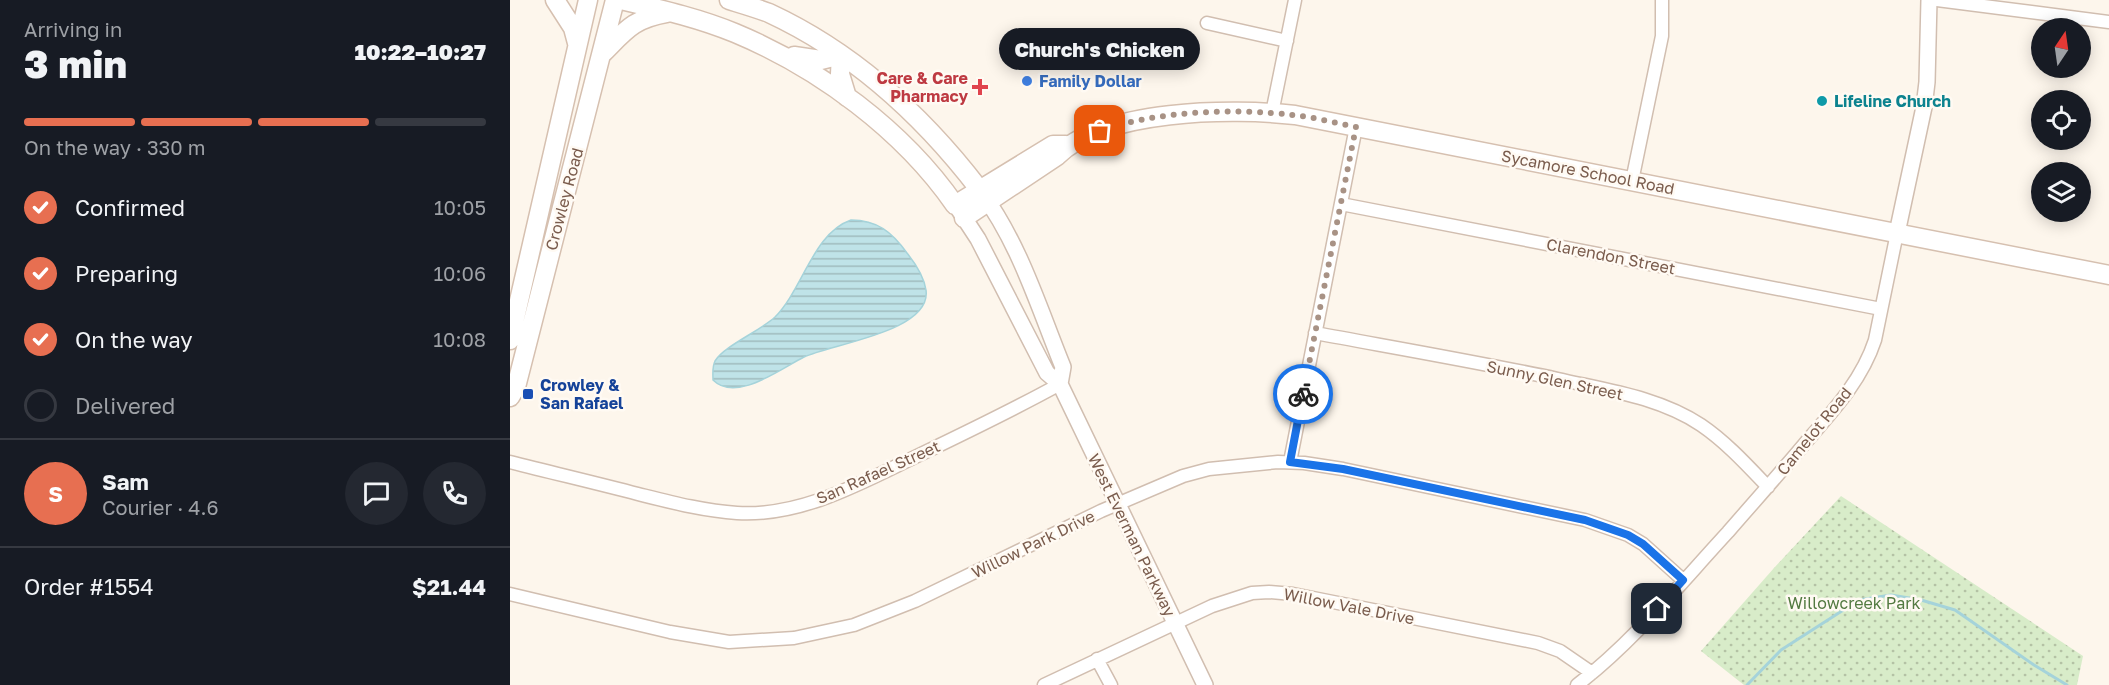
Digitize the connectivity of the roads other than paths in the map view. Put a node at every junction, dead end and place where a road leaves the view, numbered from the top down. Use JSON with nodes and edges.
{"nodes":[{"id":1,"x":555,"y":0,"type":"edge"},
{"id":2,"x":588,"y":0,"type":"edge"},
{"id":3,"x":615,"y":0,"type":"edge"},
{"id":4,"x":621,"y":0,"type":"edge"},
{"id":5,"x":729,"y":0,"type":"edge"},
{"id":6,"x":1295,"y":0,"type":"edge"},
{"id":7,"x":1662,"y":0,"type":"edge"},
{"id":8,"x":1929,"y":0,"type":"edge"},
{"id":9,"x":1937,"y":0,"type":"edge"},
{"id":10,"x":672,"y":12,"type":"junction"},
{"id":11,"x":2109,"y":22,"type":"edge"},
{"id":12,"x":1207,"y":23,"type":"dead end"},
{"id":13,"x":1287,"y":42,"type":"junction"},
{"id":14,"x":577,"y":43,"type":"junction"},
{"id":15,"x":779,"y":52,"type":"junction"},
{"id":16,"x":602,"y":54,"type":"junction"},
{"id":17,"x":841,"y":55,"type":"junction"},
{"id":18,"x":847,"y":97,"type":"junction"},
{"id":19,"x":1272,"y":113,"type":"junction"},
{"id":20,"x":1356,"y":127,"type":"junction"},
{"id":21,"x":1632,"y":181,"type":"junction"},
{"id":22,"x":983,"y":196,"type":"junction"},
{"id":23,"x":1341,"y":204,"type":"junction"},
{"id":24,"x":959,"y":211,"type":"junction"},
{"id":25,"x":1897,"y":233,"type":"junction"},
{"id":26,"x":532,"y":243,"type":"junction"},
{"id":27,"x":2109,"y":275,"type":"edge"},
{"id":28,"x":1881,"y":309,"type":"junction"},
{"id":29,"x":1315,"y":333,"type":"junction"},
{"id":30,"x":510,"y":340,"type":"edge"},
{"id":31,"x":524,"y":357,"type":"junction"},
{"id":32,"x":1060,"y":384,"type":"junction"},
{"id":33,"x":510,"y":397,"type":"edge"},
{"id":34,"x":510,"y":462,"type":"edge"},
{"id":35,"x":1290,"y":462,"type":"junction"},
{"id":36,"x":1768,"y":487,"type":"junction"},
{"id":37,"x":1117,"y":503,"type":"junction"},
{"id":38,"x":1683,"y":580,"type":"junction"},
{"id":39,"x":510,"y":594,"type":"edge"},
{"id":40,"x":1175,"y":622,"type":"junction"},
{"id":41,"x":1097,"y":659,"type":"junction"},
{"id":42,"x":1592,"y":673,"type":"junction"},
{"id":43,"x":1044,"y":685,"type":"edge"},
{"id":44,"x":1111,"y":685,"type":"edge"},
{"id":45,"x":1205,"y":685,"type":"edge"},
{"id":46,"x":1577,"y":685,"type":"edge"}],
"edges":[{"from":1,"to":14,"type":"main road"},
{"from":2,"to":14,"type":"main road","name":"Crowley Road"},
{"from":3,"to":16,"type":"main road","name":"Crowley Road"},
{"from":4,"to":10,"type":"main road"},
{"from":5,"to":17,"type":"main road"},
{"from":6,"to":13,"type":"street"},
{"from":7,"to":21,"type":"street"},
{"from":8,"to":25,"type":"street","name":"Camelot Road"},
{"from":9,"to":11,"type":"street"},
{"from":10,"to":15,"type":"main road"},
{"from":10,"to":16,"type":"main road"},
{"from":12,"to":13,"type":"street"},
{"from":13,"to":19,"type":"street"},
{"from":14,"to":26,"type":"main road","name":"Crowley Road"},
{"from":15,"to":17,"type":"main road"},
{"from":15,"to":18,"type":"main road"},
{"from":16,"to":31,"type":"main road","name":"Crowley Road"},
{"from":17,"to":18,"type":"main road"},
{"from":17,"to":22,"type":"main road"},
{"from":18,"to":24,"type":"main road"},
{"from":19,"to":20,"type":"main road","name":"Sycamore School Road"},
{"from":19,"to":22,"type":"main road","name":"Sycamore School Road"},
{"from":20,"to":21,"type":"main road","name":"Sycamore School Road"},
{"from":20,"to":23,"type":"street"},
{"from":21,"to":25,"type":"main road","name":"Sycamore School Road"},
{"from":22,"to":24,"type":"main road","name":"Sycamore School Road"},
{"from":22,"to":32,"type":"street","name":"West Everman Parkway"},
{"from":23,"to":28,"type":"street","name":"Clarendon Street"},
{"from":23,"to":29,"type":"street"},
{"from":24,"to":32,"type":"street","name":"West Everman Parkway"},
{"from":25,"to":27,"type":"main road","name":"Sycamore School Road"},
{"from":25,"to":28,"type":"street","name":"Camelot Road"},
{"from":26,"to":30,"type":"main road","name":"Crowley Road"},
{"from":26,"to":31,"type":"main road"},
{"from":28,"to":36,"type":"street","name":"Camelot Road"},
{"from":29,"to":35,"type":"street"},
{"from":29,"to":36,"type":"street","name":"Sunny Glen Street"},
{"from":31,"to":33,"type":"main road","name":"Crowley Road"},
{"from":32,"to":34,"type":"street","name":"San Rafael Street"},
{"from":32,"to":37,"type":"street","name":"West Everman Parkway"},
{"from":35,"to":37,"type":"street","name":"Willow Park Drive"},
{"from":35,"to":38,"type":"street","name":"Willow Park Drive"},
{"from":36,"to":38,"type":"street","name":"Camelot Road"},
{"from":37,"to":39,"type":"street","name":"Willow Park Drive"},
{"from":37,"to":40,"type":"street","name":"West Everman Parkway"},
{"from":38,"to":42,"type":"street","name":"Camelot Road"},
{"from":40,"to":41,"type":"street","name":"Willow Vale Drive"},
{"from":40,"to":42,"type":"street","name":"Willow Vale Drive"},
{"from":40,"to":45,"type":"street","name":"West Everman Parkway"},
{"from":41,"to":43,"type":"street","name":"Willow Vale Drive"},
{"from":41,"to":44,"type":"street"},
{"from":42,"to":46,"type":"street","name":"Camelot Road"}]}
